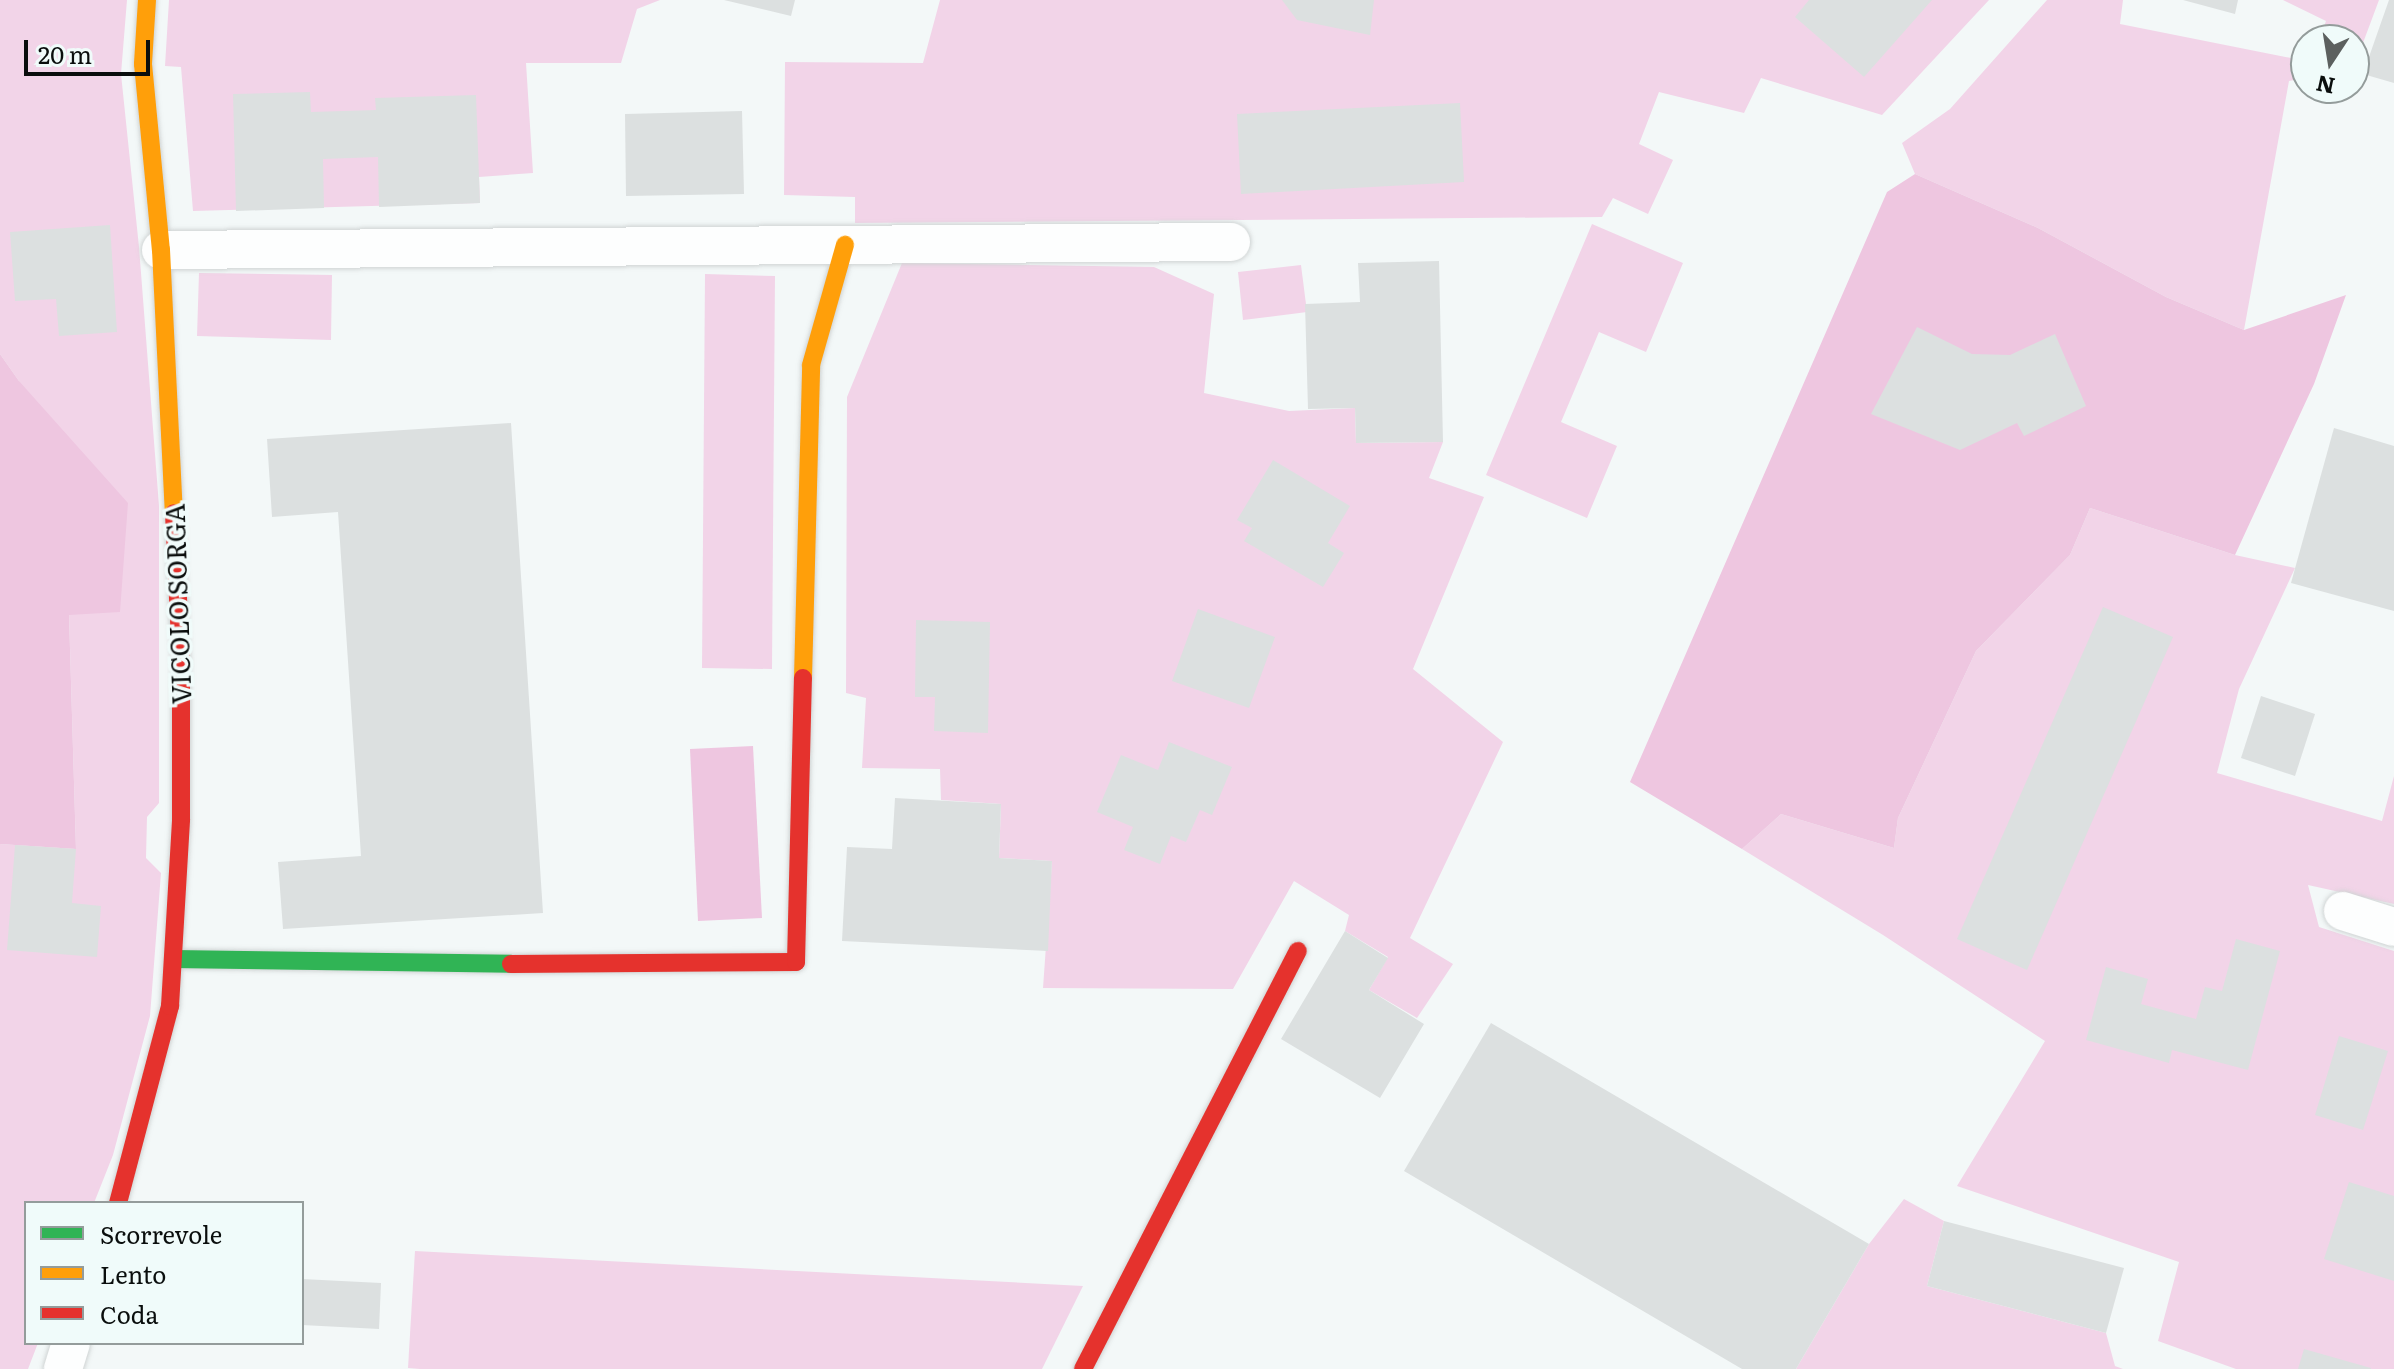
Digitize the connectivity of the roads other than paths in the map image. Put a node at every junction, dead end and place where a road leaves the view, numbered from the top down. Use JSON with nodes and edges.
{"nodes":[{"id":1,"x":147,"y":0,"type":"edge"},
{"id":2,"x":1231,"y":242,"type":"dead end"},
{"id":3,"x":845,"y":245,"type":"junction"},
{"id":4,"x":161,"y":250,"type":"junction"},
{"id":5,"x":2343,"y":911,"type":"dead end"},
{"id":6,"x":2394,"y":927,"type":"edge"},
{"id":7,"x":1298,"y":951,"type":"dead end"},
{"id":8,"x":173,"y":959,"type":"junction"},
{"id":9,"x":119,"y":1201,"type":"edge"},
{"id":10,"x":70,"y":1345,"type":"edge"},
{"id":11,"x":63,"y":1369,"type":"edge"},
{"id":12,"x":1083,"y":1369,"type":"edge"}],
"edges":[{"from":1,"to":4,"type":"street","name":"VICOLO SORGA"},
{"from":2,"to":3,"type":"street"},
{"from":3,"to":4,"type":"street"},
{"from":3,"to":8,"type":"street"},
{"from":4,"to":8,"type":"street","name":"VICOLO SORGA"},
{"from":5,"to":6,"type":"street"},
{"from":7,"to":12,"type":"street"},
{"from":8,"to":9,"type":"street","name":"VICOLO SORGA"},
{"from":10,"to":11,"type":"street"}]}
